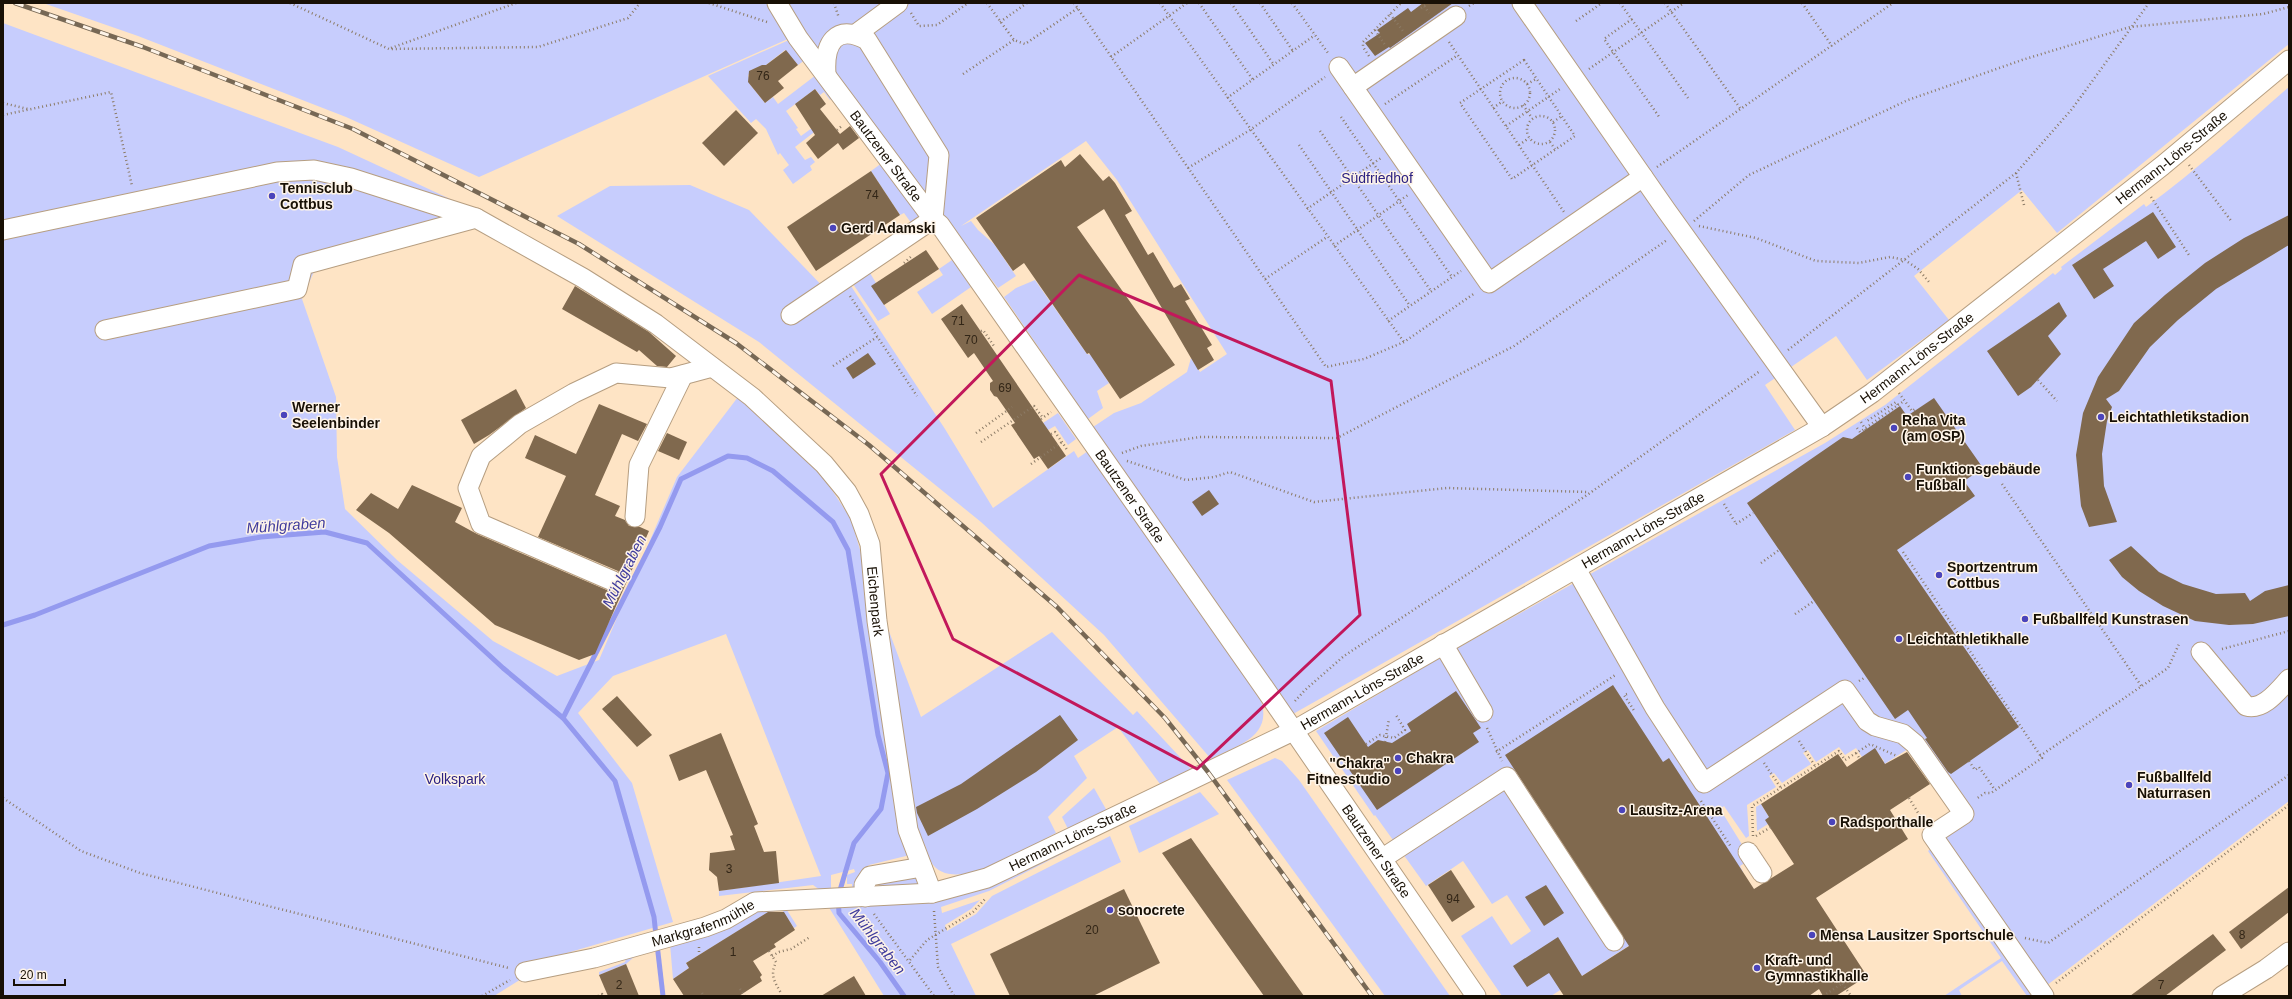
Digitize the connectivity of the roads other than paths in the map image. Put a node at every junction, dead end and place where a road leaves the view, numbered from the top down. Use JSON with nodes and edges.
{"nodes":[{"id":1,"x":777,"y":3,"type":"edge"},
{"id":2,"x":1522,"y":3,"type":"edge"},
{"id":3,"x":903,"y":6,"type":"edge"},
{"id":4,"x":1456,"y":16,"type":"dead end"},
{"id":5,"x":856,"y":34,"type":"junction"},
{"id":6,"x":2289,"y":60,"type":"edge"},
{"id":7,"x":1338,"y":68,"type":"road end"},
{"id":8,"x":826,"y":74,"type":"junction"},
{"id":9,"x":1353,"y":87,"type":"junction"},
{"id":10,"x":1643,"y":177,"type":"junction"},
{"id":11,"x":476,"y":218,"type":"junction"},
{"id":12,"x":933,"y":219,"type":"junction"},
{"id":13,"x":3,"y":230,"type":"edge"},
{"id":14,"x":791,"y":315,"type":"dead end"},
{"id":15,"x":105,"y":330,"type":"dead end"},
{"id":16,"x":712,"y":367,"type":"junction"},
{"id":17,"x":683,"y":375,"type":"junction"},
{"id":18,"x":1822,"y":427,"type":"junction"},
{"id":19,"x":635,"y":517,"type":"dead end"},
{"id":20,"x":1576,"y":569,"type":"junction"},
{"id":21,"x":613,"y":581,"type":"dead end"},
{"id":22,"x":1444,"y":644,"type":"junction"},
{"id":23,"x":2202,"y":652,"type":"road end"},
{"id":24,"x":2289,"y":679,"type":"edge"},
{"id":25,"x":1483,"y":712,"type":"road end"},
{"id":26,"x":1293,"y":732,"type":"junction"},
{"id":27,"x":1751,"y":845,"type":"road end"},
{"id":28,"x":1383,"y":858,"type":"junction"},
{"id":29,"x":922,"y":867,"type":"junction"},
{"id":30,"x":1762,"y":873,"type":"dead end"},
{"id":31,"x":932,"y":893,"type":"junction"},
{"id":32,"x":862,"y":902,"type":"junction"},
{"id":33,"x":1614,"y":942,"type":"dead end"},
{"id":34,"x":2289,"y":952,"type":"edge"},
{"id":35,"x":525,"y":972,"type":"road end"},
{"id":36,"x":2048,"y":991,"type":"edge"},
{"id":37,"x":1476,"y":996,"type":"edge"},
{"id":38,"x":2222,"y":996,"type":"edge"}],
"edges":[{"from":1,"to":8,"type":"street","name":"Bautzener Straße"},
{"from":2,"to":10,"type":"street"},
{"from":3,"to":5,"type":"street"},
{"from":4,"to":9,"type":"street"},
{"from":5,"to":8,"type":"street"},
{"from":5,"to":12,"type":"street"},
{"from":6,"to":18,"type":"street","name":"Hermann-Löns-Straße"},
{"from":7,"to":9,"type":"street"},
{"from":8,"to":12,"type":"street","name":"Bautzener Straße"},
{"from":9,"to":10,"type":"street"},
{"from":10,"to":18,"type":"street"},
{"from":11,"to":13,"type":"street","name":"Eichenpark"},
{"from":11,"to":15,"type":"street"},
{"from":11,"to":16,"type":"street","name":"Eichenpark"},
{"from":12,"to":14,"type":"street"},
{"from":12,"to":26,"type":"street","name":"Bautzener Straße"},
{"from":16,"to":17,"type":"street"},
{"from":16,"to":29,"type":"street","name":"Eichenpark"},
{"from":17,"to":19,"type":"street"},
{"from":17,"to":21,"type":"street"},
{"from":18,"to":20,"type":"street","name":"Hermann-Löns-Straße"},
{"from":20,"to":22,"type":"street","name":"Hermann-Löns-Straße"},
{"from":20,"to":36,"type":"street"},
{"from":22,"to":25,"type":"street"},
{"from":22,"to":26,"type":"street","name":"Hermann-Löns-Straße"},
{"from":23,"to":24,"type":"street"},
{"from":26,"to":28,"type":"street","name":"Bautzener Straße"},
{"from":26,"to":31,"type":"street","name":"Hermann-Löns-Straße"},
{"from":27,"to":30,"type":"street"},
{"from":28,"to":33,"type":"street"},
{"from":28,"to":37,"type":"street","name":"Bautzener Straße"},
{"from":29,"to":31,"type":"street","name":"Eichenpark"},
{"from":29,"to":32,"type":"street"},
{"from":31,"to":32,"type":"street","name":"Markgrafenmühle"},
{"from":32,"to":35,"type":"street","name":"Markgrafenmühle"},
{"from":34,"to":38,"type":"street"}]}
